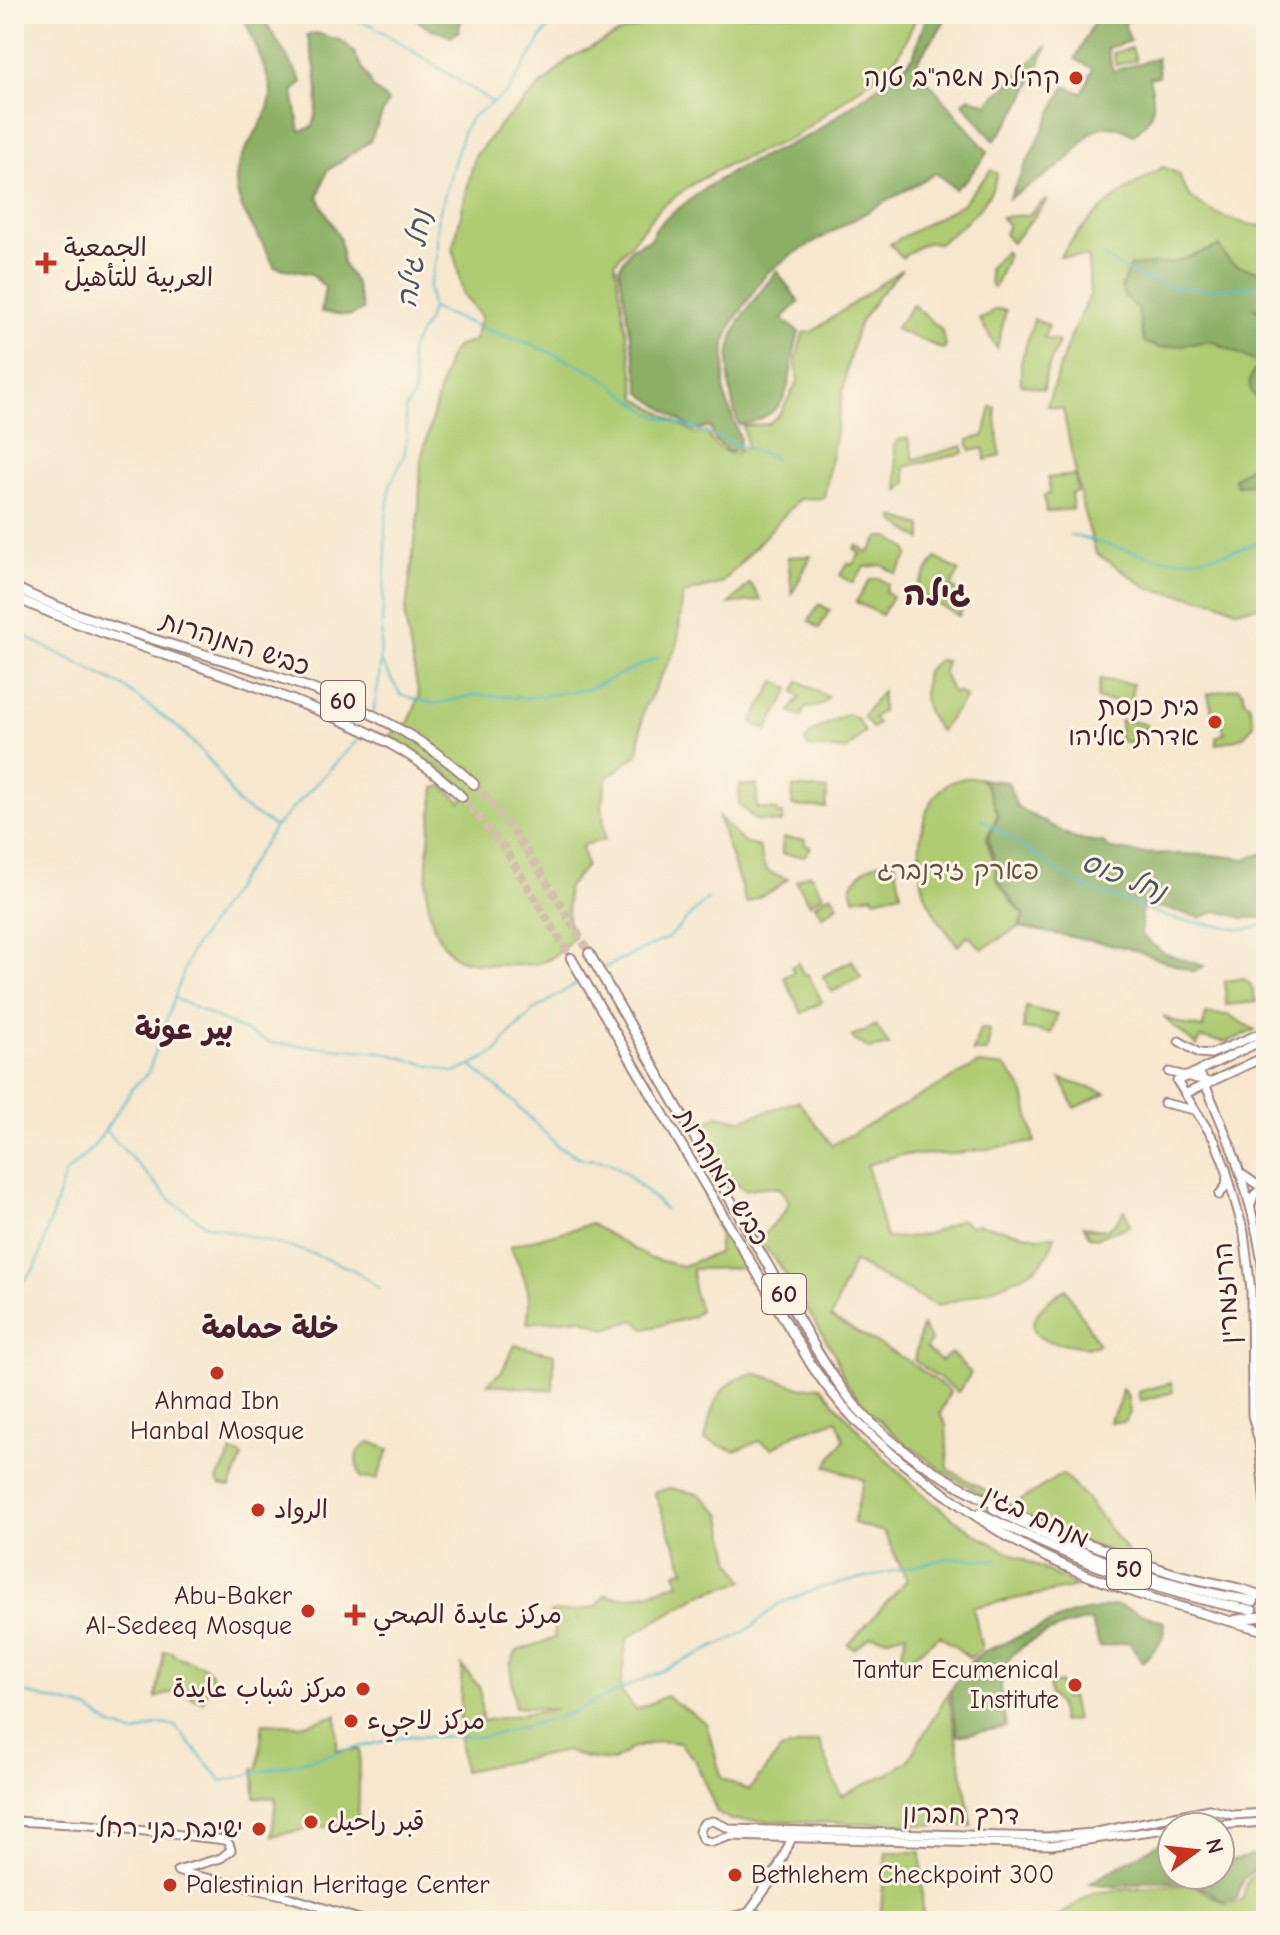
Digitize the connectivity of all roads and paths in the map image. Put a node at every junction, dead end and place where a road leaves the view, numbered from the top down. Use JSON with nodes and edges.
{"nodes":[{"id":1,"x":14,"y":587,"type":"edge"},
{"id":2,"x":14,"y":597,"type":"edge"},
{"id":3,"x":474,"y":784,"type":"tunnel mouth"},
{"id":4,"x":462,"y":797,"type":"tunnel mouth"},
{"id":5,"x":589,"y":953,"type":"tunnel mouth"},
{"id":6,"x":571,"y":958,"type":"tunnel mouth"},
{"id":7,"x":1266,"y":1031,"type":"edge"},
{"id":8,"x":1266,"y":1039,"type":"edge"},
{"id":9,"x":1179,"y":1041,"type":"dead end"},
{"id":10,"x":1266,"y":1056,"type":"edge"},
{"id":11,"x":1199,"y":1071,"type":"junction"},
{"id":12,"x":1169,"y":1072,"type":"dead end"},
{"id":13,"x":1186,"y":1077,"type":"junction"},
{"id":14,"x":1176,"y":1082,"type":"junction"},
{"id":15,"x":1205,"y":1085,"type":"junction"},
{"id":16,"x":1185,"y":1094,"type":"junction"},
{"id":17,"x":1164,"y":1103,"type":"dead end"},
{"id":18,"x":1196,"y":1111,"type":"junction"},
{"id":19,"x":1226,"y":1169,"type":"junction"},
{"id":20,"x":1239,"y":1171,"type":"junction"},
{"id":21,"x":1219,"y":1195,"type":"dead end"},
{"id":22,"x":1250,"y":1207,"type":"junction"},
{"id":23,"x":1266,"y":1362,"type":"edge"},
{"id":24,"x":1245,"y":1407,"type":"dead end"},
{"id":25,"x":1252,"y":1415,"type":"junction"},
{"id":26,"x":944,"y":1493,"type":"junction"},
{"id":27,"x":1266,"y":1517,"type":"edge"},
{"id":28,"x":1266,"y":1587,"type":"edge"},
{"id":29,"x":1266,"y":1598,"type":"tunnel mouth"},
{"id":30,"x":1254,"y":1601,"type":"junction"},
{"id":31,"x":1266,"y":1616,"type":"edge"},
{"id":32,"x":1227,"y":1620,"type":"junction"},
{"id":33,"x":1266,"y":1631,"type":"edge"},
{"id":34,"x":1266,"y":1813,"type":"edge"},
{"id":35,"x":1236,"y":1815,"type":"edge"},
{"id":36,"x":1156,"y":1820,"type":"edge"},
{"id":37,"x":14,"y":1821,"type":"edge"},
{"id":38,"x":1266,"y":1822,"type":"edge"},
{"id":39,"x":1236,"y":1824,"type":"edge"},
{"id":40,"x":718,"y":1825,"type":"junction"},
{"id":41,"x":1156,"y":1830,"type":"edge"},
{"id":42,"x":791,"y":1836,"type":"junction"},
{"id":43,"x":718,"y":1838,"type":"junction"},
{"id":44,"x":780,"y":1865,"type":"junction"},
{"id":45,"x":762,"y":1897,"type":"junction"},
{"id":46,"x":756,"y":1904,"type":"junction"},
{"id":47,"x":747,"y":1915,"type":"edge"},
{"id":48,"x":759,"y":1918,"type":"edge"},
{"id":49,"x":365,"y":1921,"type":"edge"},
{"id":50,"x":711,"y":1921,"type":"edge"}],
"edges":[{"from":1,"to":3,"type":"highway","name":"כביש המנהרות","number":"60"},
{"from":2,"to":4,"type":"highway","name":"כביש המנהרות","number":"60"},
{"from":5,"to":30,"type":"highway","name":"כביש המנהרות","number":"60"},
{"from":6,"to":26,"type":"highway","name":"כביש המנהרות","number":"60"},
{"from":7,"to":9,"type":"main road"},
{"from":8,"to":11,"type":"main road"},
{"from":10,"to":15,"type":"main road"},
{"from":11,"to":13,"type":"main road"},
{"from":11,"to":15,"type":"main road","name":"הרוזמרין"},
{"from":12,"to":13,"type":"main road"},
{"from":13,"to":14,"type":"main road"},
{"from":13,"to":15,"type":"main road"},
{"from":14,"to":15,"type":"main road"},
{"from":14,"to":16,"type":"main road","name":"הרוזמרין"},
{"from":15,"to":16,"type":"main road"},
{"from":15,"to":20,"type":"main road","name":"הרוזמרין"},
{"from":16,"to":18,"type":"main road","name":"הרוזמרין"},
{"from":17,"to":18,"type":"main road"},
{"from":18,"to":19,"type":"main road","name":"הרוזמרין"},
{"from":19,"to":21,"type":"main road"},
{"from":19,"to":25,"type":"main road","name":"הרוזמרין"},
{"from":20,"to":22,"type":"main road","name":"הרוזמרין"},
{"from":20,"to":22,"type":"main road"},
{"from":22,"to":23,"type":"main road","name":"הרוזמרין"},
{"from":24,"to":25,"type":"main road"},
{"from":25,"to":27,"type":"main road","name":"הרוזמרין"},
{"from":26,"to":30,"type":"highway","name":"מנחם בגין","number":"50"},
{"from":26,"to":32,"type":"highway","name":"כביש המנהרות","number":"60"},
{"from":28,"to":30,"type":"highway"},
{"from":29,"to":30,"type":"highway","name":"כביש המנהרות","number":"60"},
{"from":31,"to":32,"type":"highway"},
{"from":32,"to":33,"type":"highway","name":"כביש המנהרות","number":"60"},
{"from":34,"to":35,"type":"main road"},
{"from":36,"to":42,"type":"main road","name":"דרך חברון"},
{"from":37,"to":49,"type":"main road"},
{"from":38,"to":39,"type":"main road"},
{"from":40,"to":42,"type":"main road","name":"דרך חברון"},
{"from":40,"to":43,"type":"main road"},
{"from":40,"to":43,"type":"main road"},
{"from":41,"to":42,"type":"main road","name":"דרך חברון"},
{"from":42,"to":43,"type":"main road","name":"דרך חברון"},
{"from":42,"to":44,"type":"main road"},
{"from":44,"to":45,"type":"main road"},
{"from":44,"to":46,"type":"main road"},
{"from":45,"to":46,"type":"main road"},
{"from":45,"to":48,"type":"main road"},
{"from":46,"to":47,"type":"main road"},
{"from":47,"to":48,"type":"main road"},
{"from":47,"to":50,"type":"main road"}]}
